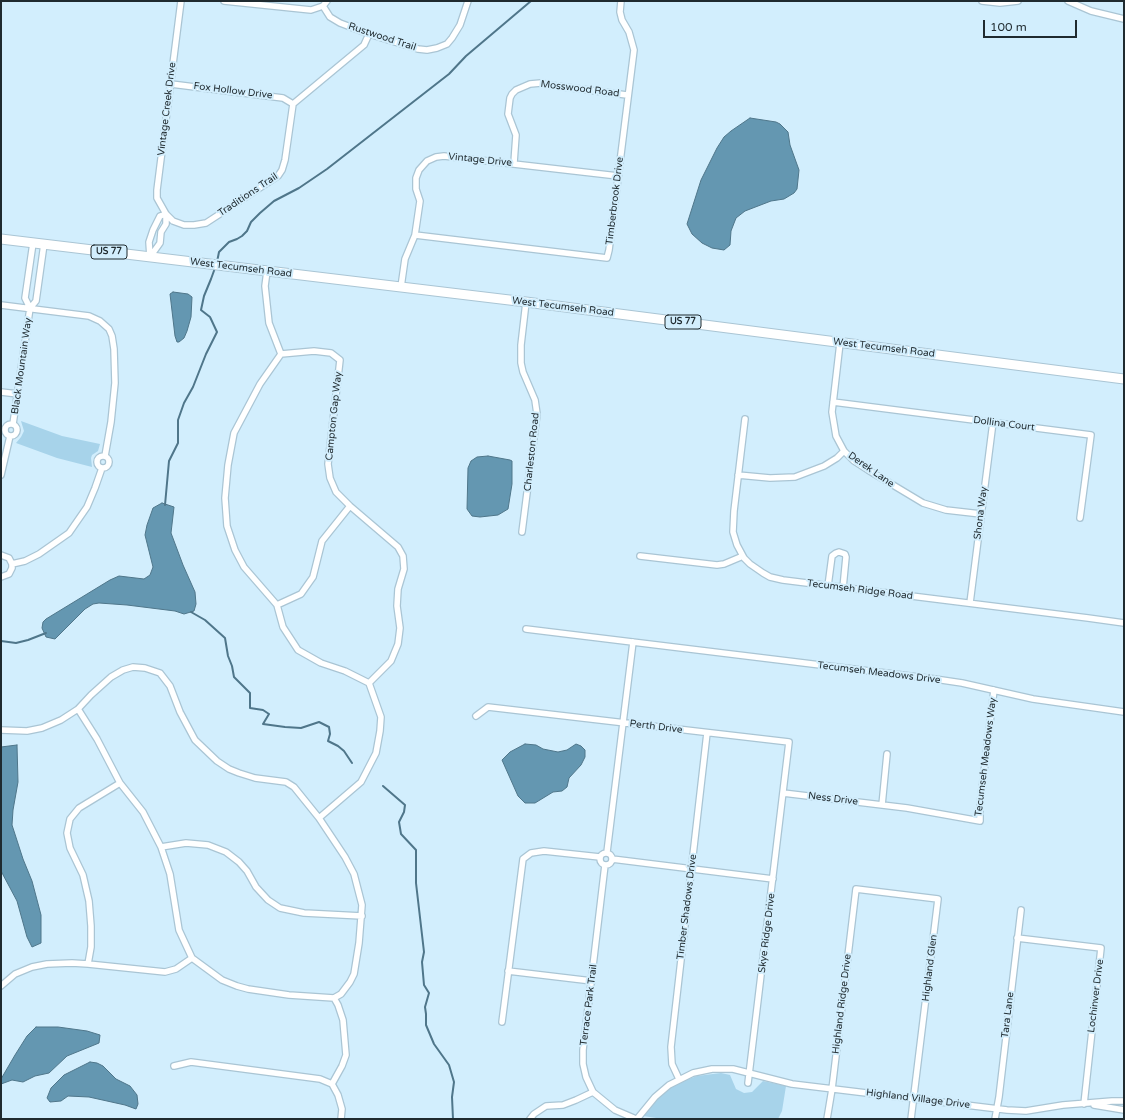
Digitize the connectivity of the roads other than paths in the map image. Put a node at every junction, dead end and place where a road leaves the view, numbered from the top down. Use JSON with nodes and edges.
{"nodes":[{"id":1,"x":181,"y":1,"type":"edge"},
{"id":2,"x":224,"y":1,"type":"edge"},
{"id":3,"x":327,"y":1,"type":"edge"},
{"id":4,"x":468,"y":1,"type":"edge"},
{"id":5,"x":620,"y":1,"type":"edge"},
{"id":6,"x":982,"y":1,"type":"edge"},
{"id":7,"x":1018,"y":1,"type":"edge"},
{"id":8,"x":1068,"y":1,"type":"edge"},
{"id":9,"x":323,"y":6,"type":"junction"},
{"id":10,"x":1124,"y":19,"type":"edge"},
{"id":11,"x":369,"y":34,"type":"junction"},
{"id":12,"x":171,"y":84,"type":"junction"},
{"id":13,"x":628,"y":95,"type":"junction"},
{"id":14,"x":293,"y":104,"type":"junction"},
{"id":15,"x":514,"y":163,"type":"junction"},
{"id":16,"x":618,"y":176,"type":"junction"},
{"id":17,"x":166,"y":214,"type":"junction"},
{"id":18,"x":415,"y":235,"type":"junction"},
{"id":19,"x":1,"y":239,"type":"edge"},
{"id":20,"x":33,"y":243,"type":"junction"},
{"id":21,"x":44,"y":244,"type":"junction"},
{"id":22,"x":150,"y":257,"type":"junction"},
{"id":23,"x":267,"y":271,"type":"junction"},
{"id":24,"x":401,"y":287,"type":"junction"},
{"id":25,"x":526,"y":302,"type":"junction"},
{"id":26,"x":1,"y":305,"type":"edge"},
{"id":27,"x":30,"y":308,"type":"junction"},
{"id":28,"x":840,"y":342,"type":"junction"},
{"id":29,"x":281,"y":354,"type":"junction"},
{"id":30,"x":1124,"y":379,"type":"edge"},
{"id":31,"x":1,"y":392,"type":"edge"},
{"id":32,"x":18,"y":394,"type":"junction"},
{"id":33,"x":833,"y":402,"type":"junction"},
{"id":34,"x":745,"y":419,"type":"dead end"},
{"id":35,"x":992,"y":422,"type":"junction"},
{"id":36,"x":844,"y":451,"type":"junction"},
{"id":37,"x":1,"y":475,"type":"edge"},
{"id":38,"x":738,"y":475,"type":"junction"},
{"id":39,"x":350,"y":506,"type":"junction"},
{"id":40,"x":981,"y":514,"type":"junction"},
{"id":41,"x":1080,"y":518,"type":"dead end"},
{"id":42,"x":522,"y":532,"type":"dead end"},
{"id":43,"x":1,"y":555,"type":"edge"},
{"id":44,"x":640,"y":556,"type":"dead end"},
{"id":45,"x":743,"y":556,"type":"junction"},
{"id":46,"x":12,"y":564,"type":"junction"},
{"id":47,"x":1,"y":577,"type":"edge"},
{"id":48,"x":828,"y":586,"type":"junction"},
{"id":49,"x":843,"y":588,"type":"junction"},
{"id":50,"x":970,"y":603,"type":"junction"},
{"id":51,"x":277,"y":604,"type":"junction"},
{"id":52,"x":1124,"y":623,"type":"edge"},
{"id":53,"x":526,"y":629,"type":"dead end"},
{"id":54,"x":632,"y":642,"type":"junction"},
{"id":55,"x":368,"y":683,"type":"junction"},
{"id":56,"x":994,"y":690,"type":"junction"},
{"id":57,"x":78,"y":709,"type":"junction"},
{"id":58,"x":1124,"y":712,"type":"edge"},
{"id":59,"x":476,"y":716,"type":"dead end"},
{"id":60,"x":623,"y":723,"type":"junction"},
{"id":61,"x":1,"y":730,"type":"edge"},
{"id":62,"x":707,"y":733,"type":"junction"},
{"id":63,"x":887,"y":754,"type":"dead end"},
{"id":64,"x":120,"y":783,"type":"junction"},
{"id":65,"x":783,"y":793,"type":"junction"},
{"id":66,"x":882,"y":805,"type":"junction"},
{"id":67,"x":319,"y":818,"type":"junction"},
{"id":68,"x":160,"y":847,"type":"junction"},
{"id":69,"x":607,"y":852,"type":"junction"},
{"id":70,"x":600,"y":857,"type":"junction"},
{"id":71,"x":612,"y":859,"type":"junction"},
{"id":72,"x":605,"y":865,"type":"junction"},
{"id":73,"x":692,"y":869,"type":"junction"},
{"id":74,"x":773,"y":879,"type":"junction"},
{"id":75,"x":856,"y":889,"type":"joint"},
{"id":76,"x":1020,"y":910,"type":"dead end"},
{"id":77,"x":362,"y":916,"type":"junction"},
{"id":78,"x":1017,"y":938,"type":"junction"},
{"id":79,"x":192,"y":958,"type":"junction"},
{"id":80,"x":88,"y":964,"type":"junction"},
{"id":81,"x":508,"y":971,"type":"junction"},
{"id":82,"x":592,"y":981,"type":"junction"},
{"id":83,"x":1,"y":986,"type":"edge"},
{"id":84,"x":334,"y":998,"type":"junction"},
{"id":85,"x":502,"y":1022,"type":"dead end"},
{"id":86,"x":174,"y":1066,"type":"dead end"},
{"id":87,"x":750,"y":1074,"type":"junction"},
{"id":88,"x":679,"y":1079,"type":"junction"},
{"id":89,"x":748,"y":1083,"type":"dead end"},
{"id":90,"x":332,"y":1084,"type":"junction"},
{"id":91,"x":832,"y":1089,"type":"junction"},
{"id":92,"x":593,"y":1092,"type":"junction"},
{"id":93,"x":914,"y":1099,"type":"junction"},
{"id":94,"x":1124,"y":1101,"type":"edge"},
{"id":95,"x":1086,"y":1104,"type":"junction"},
{"id":96,"x":997,"y":1109,"type":"junction"},
{"id":97,"x":1124,"y":1110,"type":"edge"},
{"id":98,"x":341,"y":1119,"type":"edge"},
{"id":99,"x":530,"y":1119,"type":"edge"},
{"id":100,"x":636,"y":1119,"type":"edge"},
{"id":101,"x":826,"y":1119,"type":"edge"},
{"id":102,"x":911,"y":1119,"type":"edge"},
{"id":103,"x":995,"y":1119,"type":"edge"}],
"edges":[{"from":1,"to":12,"type":"street","name":"Vintage Creek Drive"},
{"from":2,"to":9,"type":"street"},
{"from":3,"to":9,"type":"street"},
{"from":4,"to":11,"type":"street","name":"Rustwood Trail"},
{"from":5,"to":13,"type":"street","name":"Timberbrook Drive"},
{"from":6,"to":7,"type":"street"},
{"from":8,"to":10,"type":"street"},
{"from":9,"to":11,"type":"street","name":"Rustwood Trail"},
{"from":11,"to":14,"type":"street"},
{"from":12,"to":14,"type":"street","name":"Fox Hollow Drive"},
{"from":12,"to":17,"type":"street","name":"Vintage Creek Drive"},
{"from":13,"to":15,"type":"street","name":"Mosswood Road"},
{"from":13,"to":16,"type":"street","name":"Timberbrook Drive"},
{"from":14,"to":17,"type":"street","name":"Traditions Trail"},
{"from":15,"to":16,"type":"street","name":"Vintage Drive"},
{"from":15,"to":18,"type":"street","name":"Vintage Drive"},
{"from":16,"to":18,"type":"street","name":"Timberbrook Drive"},
{"from":17,"to":22,"type":"street"},
{"from":17,"to":22,"type":"street"},
{"from":18,"to":24,"type":"street","name":"Vintage Drive"},
{"from":19,"to":20,"type":"main road","name":"West Tecumseh Road","number":"US 77"},
{"from":20,"to":21,"type":"main road","name":"West Tecumseh Road","number":"US 77"},
{"from":20,"to":27,"type":"street","name":"Black Mountain Way"},
{"from":21,"to":22,"type":"main road","name":"West Tecumseh Road","number":"US 77"},
{"from":21,"to":27,"type":"street","name":"Black Mountain Way"},
{"from":22,"to":23,"type":"main road","name":"West Tecumseh Road","number":"US 77"},
{"from":23,"to":24,"type":"main road","name":"West Tecumseh Road","number":"US 77"},
{"from":23,"to":29,"type":"street"},
{"from":24,"to":25,"type":"main road","name":"West Tecumseh Road","number":"US 77"},
{"from":25,"to":28,"type":"main road","name":"West Tecumseh Road","number":"US 77"},
{"from":25,"to":42,"type":"street","name":"Charleston Road"},
{"from":26,"to":27,"type":"street"},
{"from":27,"to":32,"type":"street","name":"Black Mountain Way"},
{"from":27,"to":46,"type":"street"},
{"from":28,"to":30,"type":"main road","name":"West Tecumseh Road","number":"US 77"},
{"from":28,"to":33,"type":"street","name":"Derek Lane"},
{"from":29,"to":39,"type":"street","name":"Campton Gap Way"},
{"from":29,"to":51,"type":"street"},
{"from":31,"to":32,"type":"street"},
{"from":32,"to":37,"type":"street","name":"Black Mountain Way"},
{"from":33,"to":35,"type":"street","name":"Dollina Court"},
{"from":33,"to":36,"type":"street","name":"Derek Lane"},
{"from":34,"to":38,"type":"street","name":"Tecumseh Ridge Road"},
{"from":35,"to":40,"type":"street","name":"Shona Way"},
{"from":35,"to":41,"type":"street","name":"Dollina Court"},
{"from":36,"to":38,"type":"street"},
{"from":36,"to":40,"type":"street","name":"Derek Lane"},
{"from":38,"to":45,"type":"street","name":"Tecumseh Ridge Road"},
{"from":39,"to":51,"type":"street"},
{"from":39,"to":55,"type":"street","name":"Campton Gap Way"},
{"from":40,"to":50,"type":"street","name":"Shona Way"},
{"from":43,"to":46,"type":"street"},
{"from":44,"to":45,"type":"street"},
{"from":45,"to":48,"type":"street","name":"Tecumseh Ridge Road"},
{"from":46,"to":47,"type":"street"},
{"from":48,"to":49,"type":"street","name":"Tecumseh Ridge Road"},
{"from":48,"to":49,"type":"street"},
{"from":49,"to":50,"type":"street","name":"Tecumseh Ridge Road"},
{"from":50,"to":52,"type":"street","name":"Tecumseh Ridge Road"},
{"from":51,"to":55,"type":"street"},
{"from":53,"to":54,"type":"street","name":"Tecumseh Meadows Drive"},
{"from":54,"to":56,"type":"street","name":"Tecumseh Meadows Drive"},
{"from":54,"to":60,"type":"street"},
{"from":55,"to":67,"type":"street"},
{"from":56,"to":58,"type":"street","name":"Tecumseh Meadows Drive"},
{"from":56,"to":66,"type":"street","name":"Tecumseh Meadows Way"},
{"from":57,"to":61,"type":"street"},
{"from":57,"to":64,"type":"street"},
{"from":57,"to":67,"type":"street"},
{"from":59,"to":60,"type":"street","name":"Perth Drive"},
{"from":60,"to":62,"type":"street","name":"Perth Drive"},
{"from":60,"to":69,"type":"street"},
{"from":62,"to":65,"type":"street","name":"Perth Drive"},
{"from":62,"to":73,"type":"street","name":"Timber Shadows Drive"},
{"from":63,"to":66,"type":"street"},
{"from":64,"to":68,"type":"street"},
{"from":64,"to":80,"type":"street"},
{"from":65,"to":66,"type":"street","name":"Ness Drive"},
{"from":65,"to":74,"type":"street","name":"Skye Ridge Drive"},
{"from":67,"to":77,"type":"street"},
{"from":68,"to":77,"type":"street"},
{"from":68,"to":79,"type":"street"},
{"from":69,"to":70,"type":"street"},
{"from":69,"to":71,"type":"street"},
{"from":70,"to":72,"type":"street"},
{"from":70,"to":81,"type":"street"},
{"from":71,"to":72,"type":"street"},
{"from":71,"to":73,"type":"street"},
{"from":72,"to":82,"type":"street","name":"Terrace Park Trail"},
{"from":73,"to":74,"type":"street"},
{"from":73,"to":88,"type":"street","name":"Timber Shadows Drive"},
{"from":74,"to":87,"type":"street","name":"Skye Ridge Drive"},
{"from":75,"to":91,"type":"street","name":"Highland Ridge Drive"},
{"from":75,"to":93,"type":"street","name":"Highland Glen"},
{"from":76,"to":78,"type":"street","name":"Tara Lane"},
{"from":77,"to":84,"type":"street"},
{"from":78,"to":95,"type":"street","name":"Lochinver Drive"},
{"from":78,"to":96,"type":"street","name":"Tara Lane"},
{"from":79,"to":80,"type":"street"},
{"from":79,"to":84,"type":"street"},
{"from":80,"to":83,"type":"street"},
{"from":81,"to":82,"type":"street"},
{"from":81,"to":85,"type":"street"},
{"from":82,"to":92,"type":"street","name":"Terrace Park Trail"},
{"from":84,"to":90,"type":"street"},
{"from":86,"to":90,"type":"street"},
{"from":87,"to":88,"type":"street","name":"Highland Village Drive"},
{"from":87,"to":89,"type":"street"},
{"from":87,"to":91,"type":"street","name":"Highland Village Drive"},
{"from":88,"to":100,"type":"street","name":"Highland Village Drive"},
{"from":90,"to":98,"type":"street"},
{"from":91,"to":93,"type":"street","name":"Highland Village Drive"},
{"from":91,"to":101,"type":"street","name":"Highland Ridge Drive"},
{"from":92,"to":99,"type":"street"},
{"from":92,"to":100,"type":"street","name":"Terrace Park Trail"},
{"from":93,"to":96,"type":"street","name":"Highland Village Drive"},
{"from":93,"to":102,"type":"street","name":"Highland Glen"},
{"from":94,"to":95,"type":"street","name":"Highland Village Drive"},
{"from":95,"to":96,"type":"street","name":"Highland Village Drive"},
{"from":95,"to":97,"type":"street","name":"Highland Village Drive"},
{"from":96,"to":103,"type":"street","name":"Tara Lane"}]}
